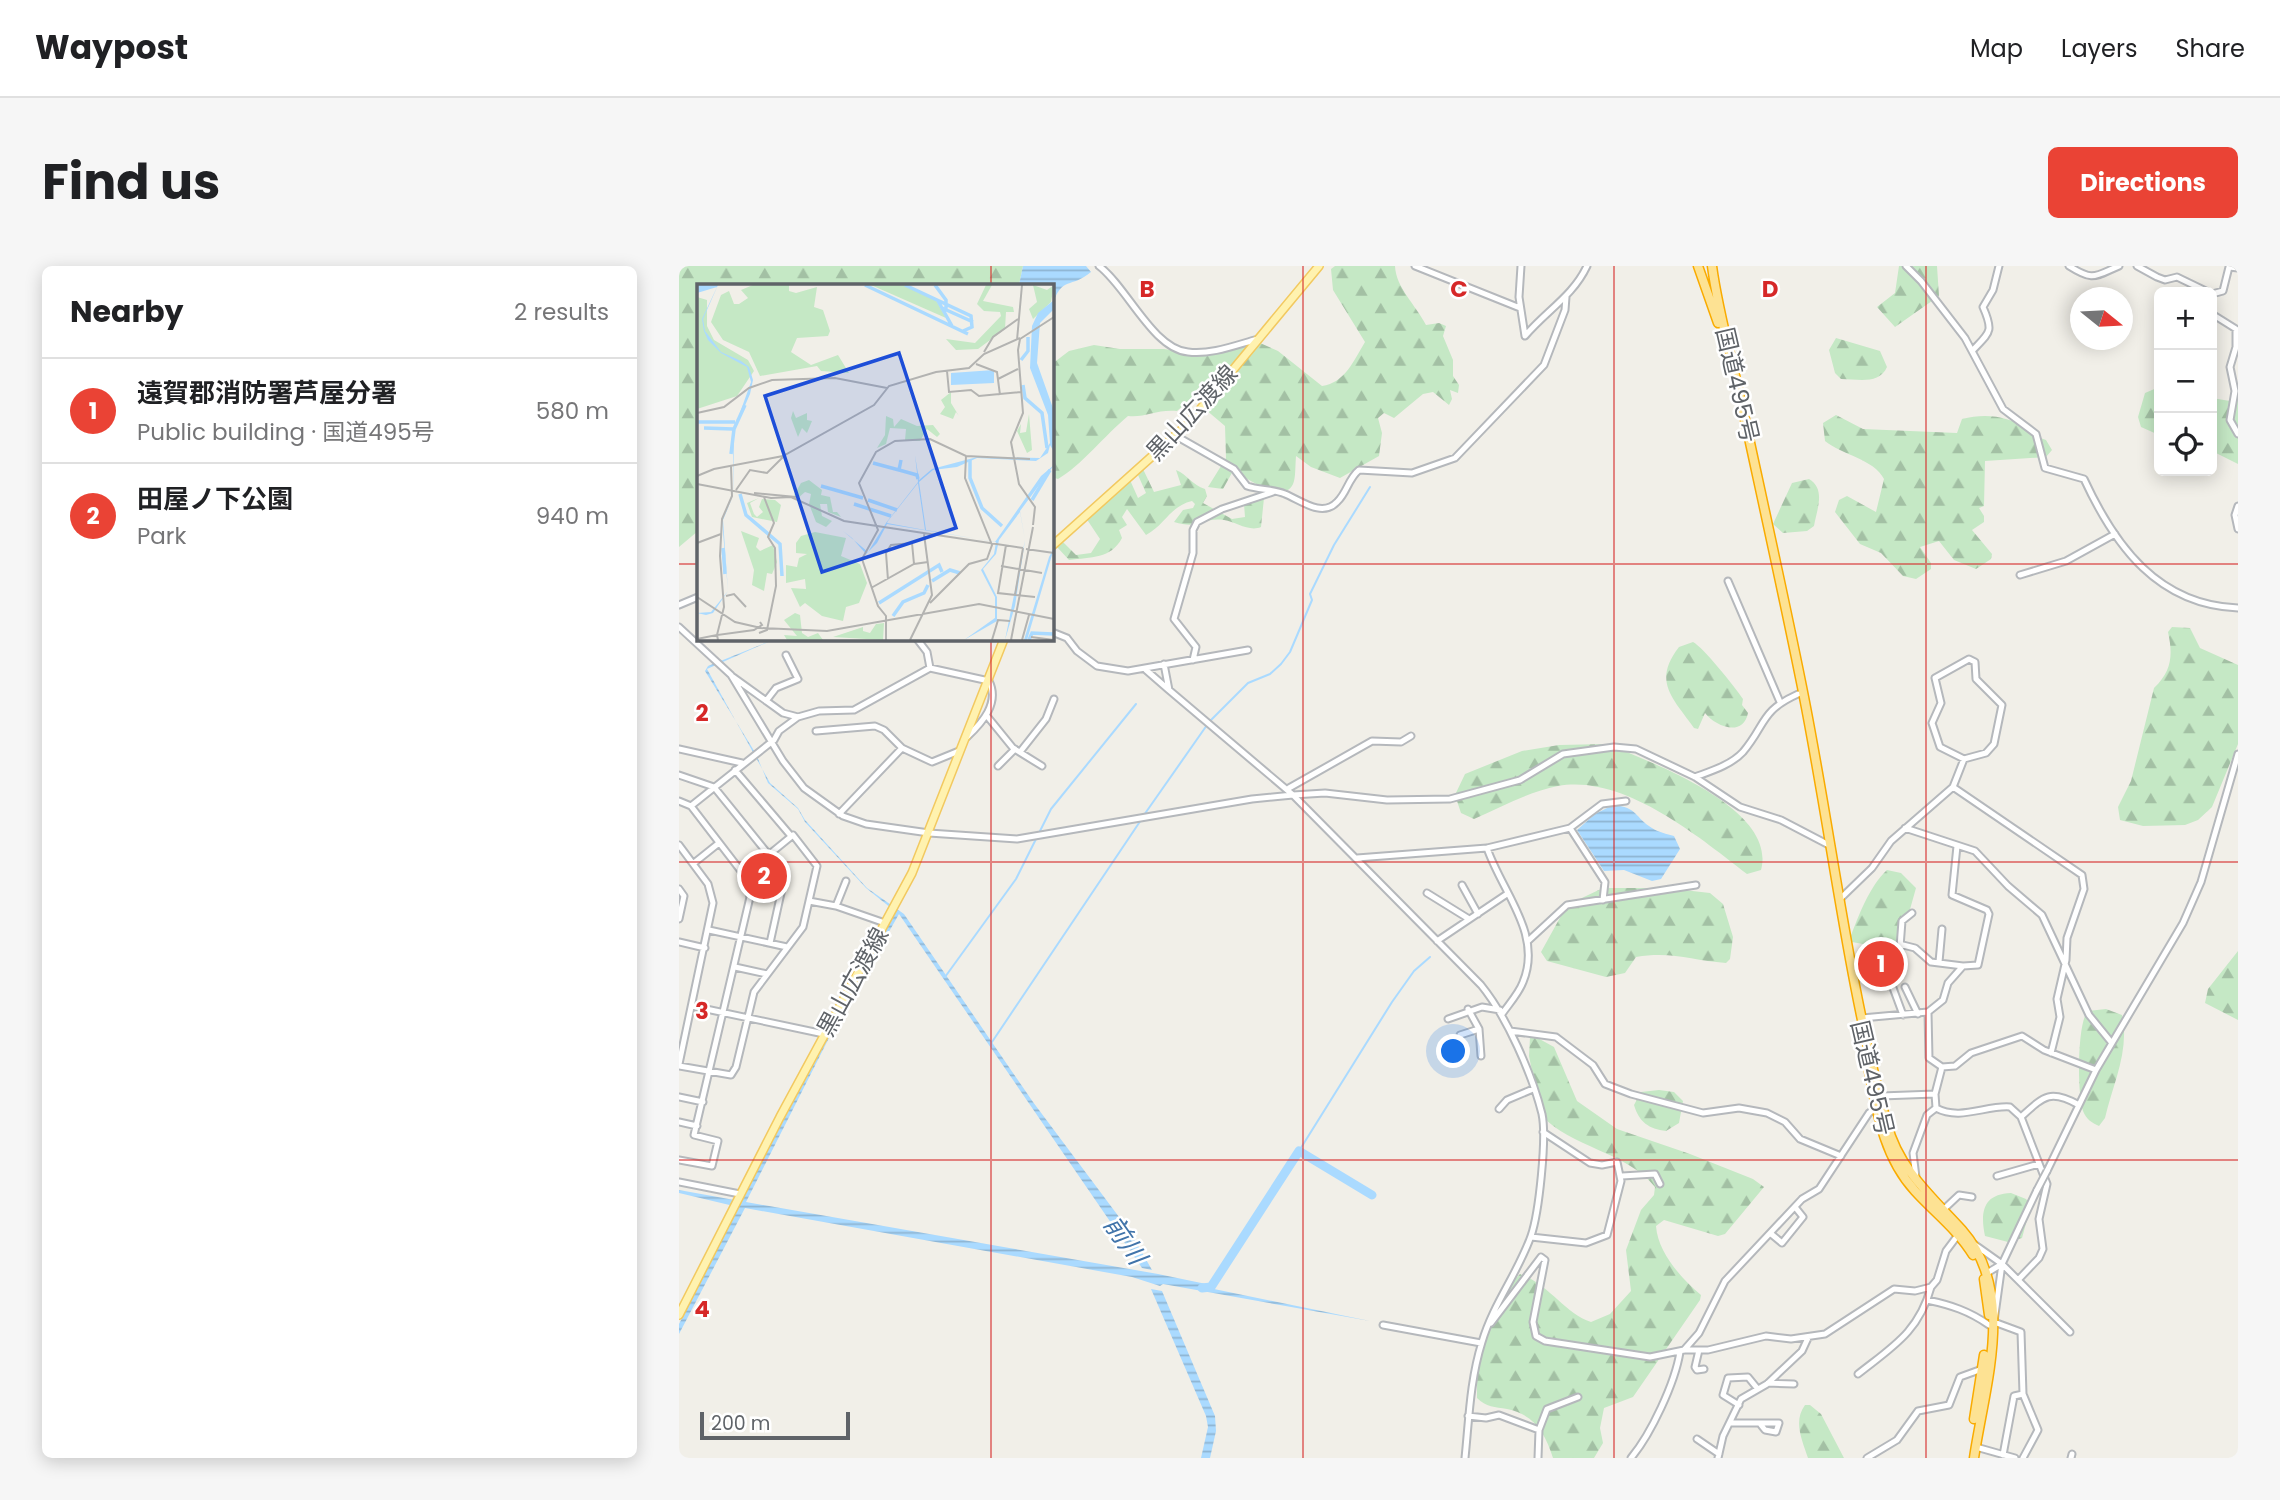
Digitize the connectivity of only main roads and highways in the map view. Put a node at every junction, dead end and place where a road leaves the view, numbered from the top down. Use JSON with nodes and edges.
{"nodes":[{"id":1,"x":1319,"y":266,"type":"edge"},
{"id":2,"x":1698,"y":266,"type":"edge"},
{"id":3,"x":1710,"y":267,"type":"edge"},
{"id":4,"x":1729,"y":348,"type":"junction"},
{"id":5,"x":1763,"y":503,"type":"junction"},
{"id":6,"x":1053,"y":546,"type":"edge"},
{"id":7,"x":1004,"y":640,"type":"edge"},
{"id":8,"x":1961,"y":1233,"type":"junction"},
{"id":9,"x":679,"y":1315,"type":"edge"},
{"id":10,"x":1991,"y":1324,"type":"junction"},
{"id":11,"x":1985,"y":1369,"type":"junction"},
{"id":12,"x":1969,"y":1458,"type":"edge"},
{"id":13,"x":1974,"y":1458,"type":"edge"}],
"edges":[{"from":1,"to":6,"type":"main road","name":"黒山広渡線"},
{"from":2,"to":4,"type":"highway"},
{"from":3,"to":4,"type":"highway","name":"国道495号"},
{"from":4,"to":5,"type":"highway","name":"国道495号"},
{"from":5,"to":8,"type":"highway","name":"国道495号"},
{"from":5,"to":8,"type":"highway","name":"国道495号"},
{"from":7,"to":9,"type":"main road","name":"黒山広渡線"},
{"from":8,"to":10,"type":"highway","name":"国道495号"},
{"from":8,"to":10,"type":"highway","name":"国道495号"},
{"from":10,"to":11,"type":"highway","name":"国道495号"},
{"from":11,"to":12,"type":"highway","name":"国道495号"},
{"from":11,"to":13,"type":"highway","name":"国道495号"}]}
